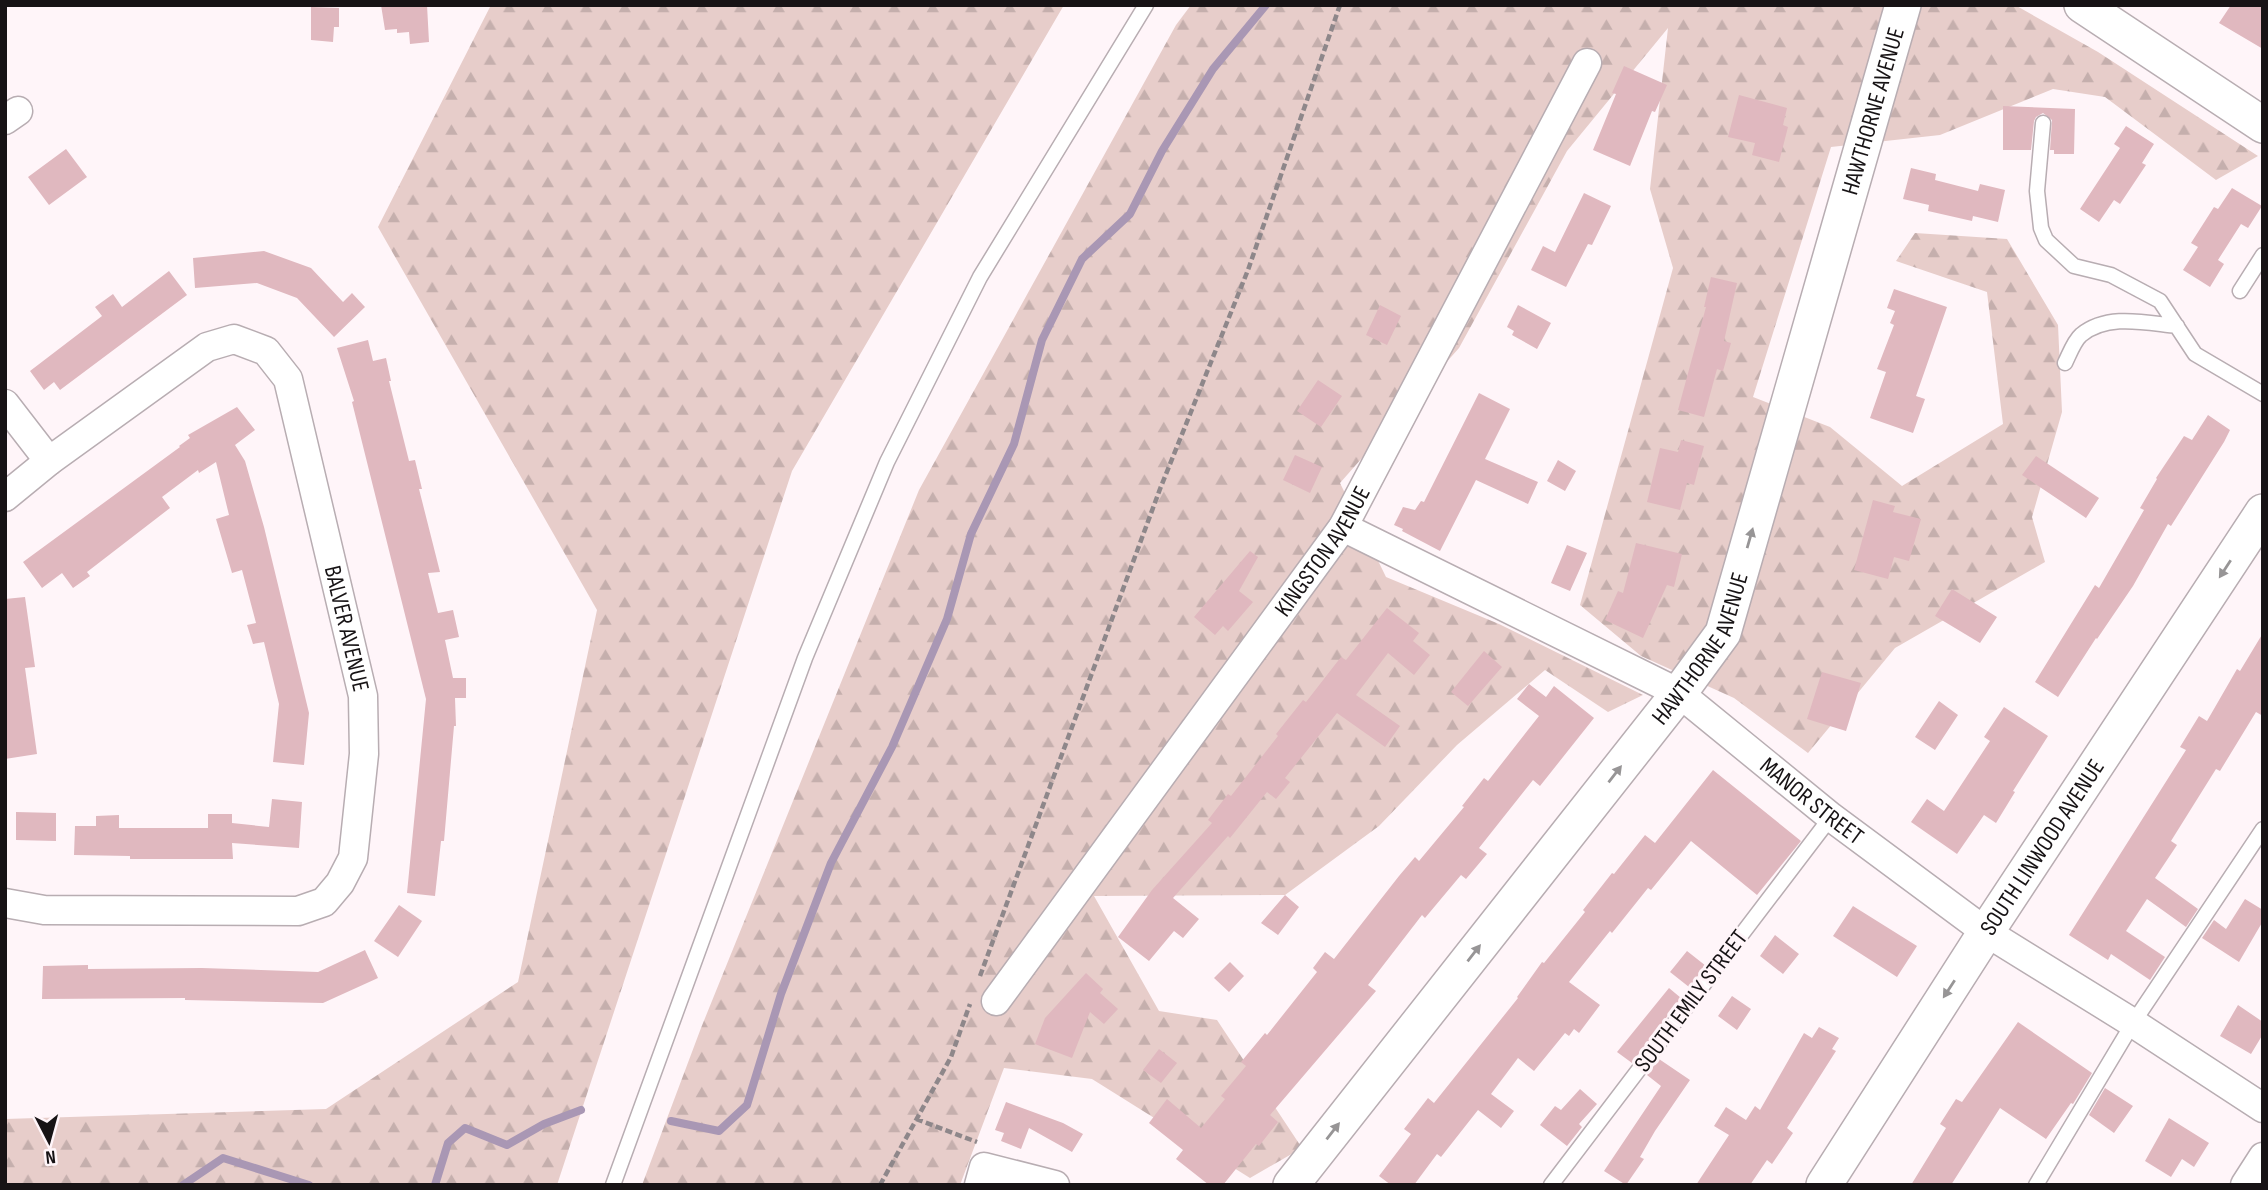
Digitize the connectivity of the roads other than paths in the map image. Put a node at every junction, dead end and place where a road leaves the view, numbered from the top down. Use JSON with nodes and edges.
{"nodes":[{"id":1,"x":1146,"y":5,"type":"edge"},
{"id":2,"x":1903,"y":5,"type":"edge"},
{"id":3,"x":2086,"y":6,"type":"edge"},
{"id":4,"x":1587,"y":63,"type":"dead end"},
{"id":5,"x":2043,"y":123,"type":"dead end"},
{"id":6,"x":2263,"y":125,"type":"edge"},
{"id":7,"x":2263,"y":255,"type":"edge"},
{"id":8,"x":2240,"y":291,"type":"dead end"},
{"id":9,"x":2177,"y":326,"type":"junction"},
{"id":10,"x":2065,"y":363,"type":"dead end"},
{"id":11,"x":2263,"y":394,"type":"edge"},
{"id":12,"x":5,"y":404,"type":"edge"},
{"id":13,"x":49,"y":461,"type":"junction"},
{"id":14,"x":5,"y":497,"type":"edge"},
{"id":15,"x":2263,"y":512,"type":"edge"},
{"id":16,"x":1343,"y":527,"type":"junction"},
{"id":17,"x":1679,"y":693,"type":"junction"},
{"id":18,"x":1830,"y":817,"type":"junction"},
{"id":19,"x":2263,"y":829,"type":"edge"},
{"id":20,"x":5,"y":903,"type":"edge"},
{"id":21,"x":1986,"y":932,"type":"junction"},
{"id":22,"x":983,"y":991,"type":"road end"},
{"id":23,"x":2133,"y":1023,"type":"junction"},
{"id":24,"x":2263,"y":1108,"type":"edge"},
{"id":25,"x":2263,"y":1157,"type":"edge"},
{"id":26,"x":984,"y":1166,"type":"edge"},
{"id":27,"x":613,"y":1185,"type":"edge"},
{"id":28,"x":1055,"y":1185,"type":"edge"},
{"id":29,"x":1291,"y":1185,"type":"edge"},
{"id":30,"x":1551,"y":1185,"type":"edge"},
{"id":31,"x":1824,"y":1185,"type":"edge"},
{"id":32,"x":2036,"y":1185,"type":"edge"},
{"id":33,"x":2245,"y":1185,"type":"edge"}],
"edges":[{"from":1,"to":27,"type":"lane"},
{"from":17,"to":2,"type":"street","name":"HAWTHORNE AVENUE","one_way":true},
{"from":3,"to":6,"type":"street"},
{"from":4,"to":16,"type":"street","name":"KINGSTON AVENUE"},
{"from":5,"to":9,"type":"lane"},
{"from":7,"to":8,"type":"lane"},
{"from":9,"to":10,"type":"lane"},
{"from":9,"to":11,"type":"lane"},
{"from":12,"to":13,"type":"street"},
{"from":13,"to":14,"type":"street","name":"BALVER AVENUE"},
{"from":13,"to":20,"type":"street","name":"BALVER AVENUE"},
{"from":15,"to":21,"type":"street","name":"SOUTH LINWOOD AVENUE","one_way":true},
{"from":16,"to":17,"type":"street","name":"MANOR STREET"},
{"from":16,"to":22,"type":"street","name":"KINGSTON AVENUE"},
{"from":17,"to":18,"type":"street","name":"MANOR STREET"},
{"from":29,"to":17,"type":"street","name":"HAWTHORNE AVENUE","one_way":true},
{"from":18,"to":21,"type":"street","name":"MANOR STREET"},
{"from":18,"to":30,"type":"lane","name":"SOUTH EMILY STREET"},
{"from":19,"to":23,"type":"lane"},
{"from":21,"to":23,"type":"street","name":"MANOR STREET"},
{"from":21,"to":31,"type":"street","name":"SOUTH LINWOOD AVENUE","one_way":true},
{"from":23,"to":24,"type":"street","name":"MANOR STREET"},
{"from":23,"to":32,"type":"lane"},
{"from":25,"to":33,"type":"street"},
{"from":26,"to":28,"type":"street"}]}
